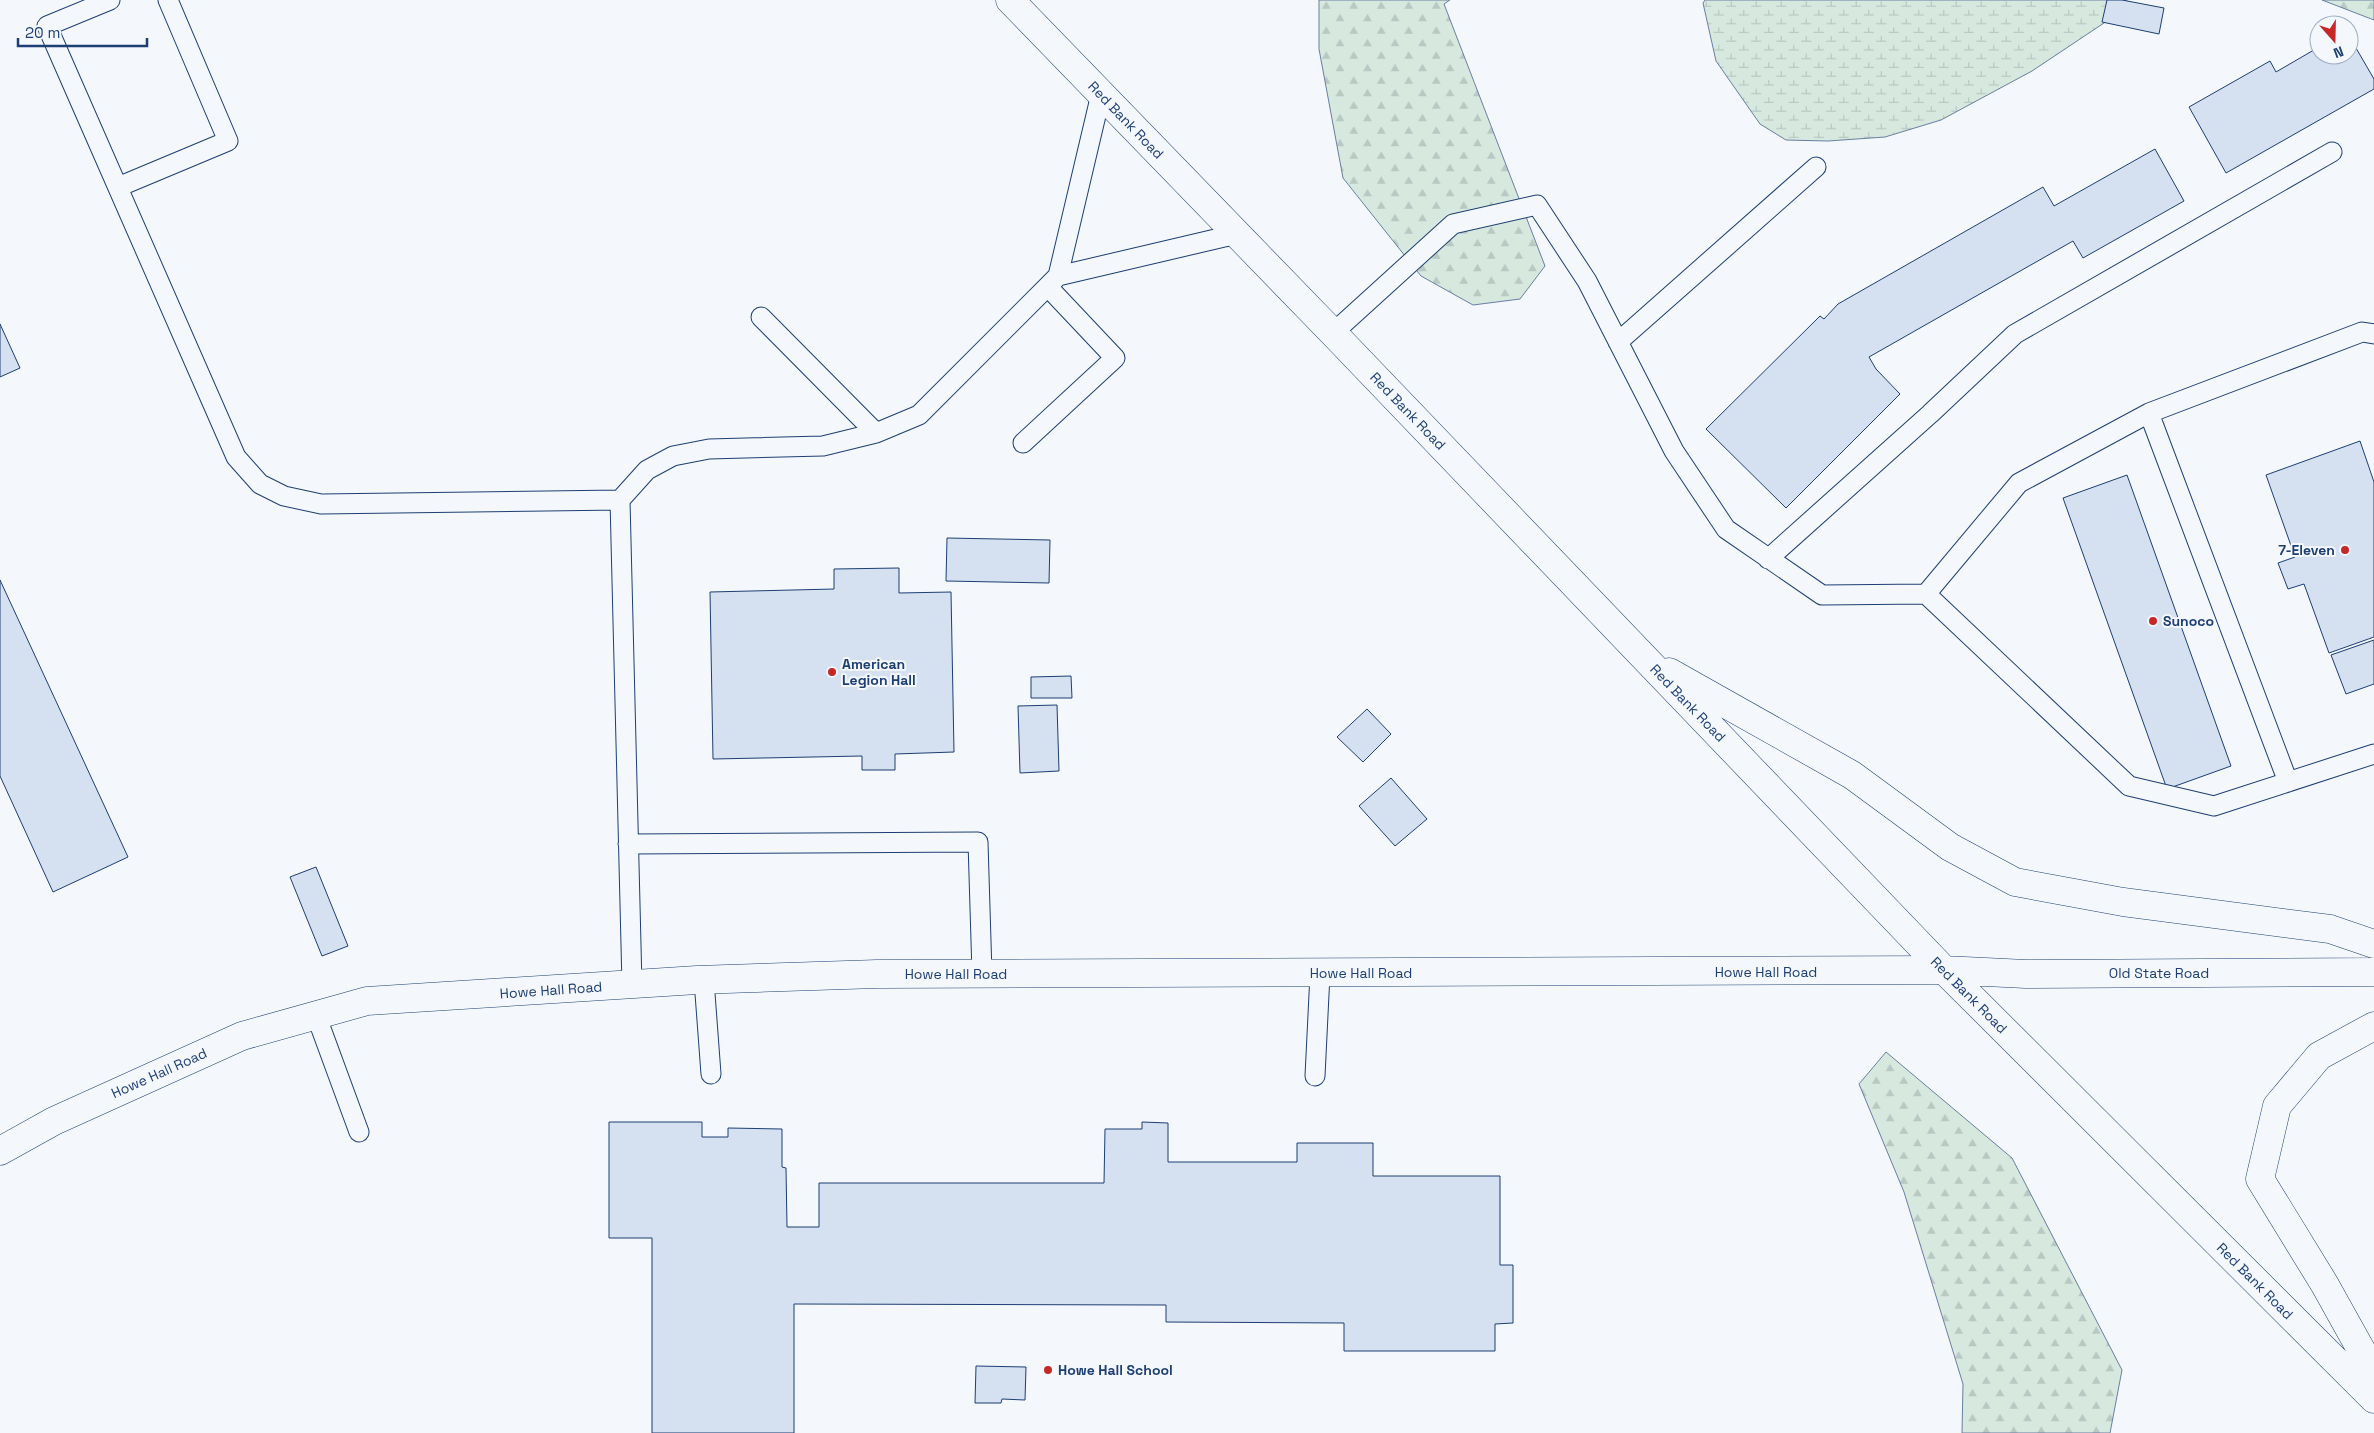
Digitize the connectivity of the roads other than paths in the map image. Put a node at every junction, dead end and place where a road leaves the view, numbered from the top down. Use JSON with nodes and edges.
{"nodes":[{"id":1,"x":110,"y":0,"type":"edge"},
{"id":2,"x":168,"y":0,"type":"edge"},
{"id":3,"x":1010,"y":0,"type":"edge"},
{"id":4,"x":1101,"y":94,"type":"junction"},
{"id":5,"x":2332,"y":152,"type":"dead end"},
{"id":6,"x":1816,"y":167,"type":"dead end"},
{"id":7,"x":118,"y":187,"type":"junction"},
{"id":8,"x":1237,"y":234,"type":"junction"},
{"id":9,"x":1053,"y":281,"type":"junction"},
{"id":10,"x":761,"y":318,"type":"dead end"},
{"id":11,"x":1333,"y":333,"type":"junction"},
{"id":12,"x":2374,"y":334,"type":"edge"},
{"id":13,"x":1618,"y":342,"type":"junction"},
{"id":14,"x":2148,"y":413,"type":"junction"},
{"id":15,"x":876,"y":433,"type":"junction"},
{"id":16,"x":1023,"y":443,"type":"dead end"},
{"id":17,"x":620,"y":500,"type":"junction"},
{"id":18,"x":1768,"y":559,"type":"junction"},
{"id":19,"x":1926,"y":594,"type":"junction"},
{"id":20,"x":1644,"y":658,"type":"junction"},
{"id":21,"x":2374,"y":754,"type":"edge"},
{"id":22,"x":2288,"y":782,"type":"junction"},
{"id":23,"x":628,"y":844,"type":"junction"},
{"id":24,"x":2374,"y":944,"type":"edge"},
{"id":25,"x":1944,"y":970,"type":"junction"},
{"id":26,"x":2374,"y":972,"type":"edge"},
{"id":27,"x":982,"y":974,"type":"junction"},
{"id":28,"x":1320,"y":974,"type":"junction"},
{"id":29,"x":704,"y":980,"type":"junction"},
{"id":30,"x":632,"y":984,"type":"junction"},
{"id":31,"x":316,"y":1015,"type":"junction"},
{"id":32,"x":2374,"y":1026,"type":"edge"},
{"id":33,"x":711,"y":1074,"type":"dead end"},
{"id":34,"x":1315,"y":1076,"type":"dead end"},
{"id":35,"x":359,"y":1132,"type":"dead end"},
{"id":36,"x":0,"y":1151,"type":"edge"},
{"id":37,"x":2374,"y":1373,"type":"edge"},
{"id":38,"x":2374,"y":1398,"type":"edge"}],
"edges":[{"from":1,"to":7,"type":"lane"},
{"from":2,"to":7,"type":"lane"},
{"from":3,"to":4,"type":"main road","name":"Red Bank Road"},
{"from":4,"to":8,"type":"main road","name":"Red Bank Road"},
{"from":4,"to":9,"type":"lane"},
{"from":5,"to":18,"type":"lane"},
{"from":6,"to":13,"type":"lane"},
{"from":7,"to":17,"type":"lane"},
{"from":8,"to":9,"type":"lane"},
{"from":8,"to":11,"type":"main road","name":"Red Bank Road"},
{"from":9,"to":15,"type":"lane"},
{"from":9,"to":16,"type":"lane"},
{"from":10,"to":15,"type":"lane"},
{"from":11,"to":13,"type":"lane"},
{"from":11,"to":20,"type":"main road","name":"Red Bank Road"},
{"from":12,"to":14,"type":"lane"},
{"from":13,"to":18,"type":"lane"},
{"from":14,"to":19,"type":"lane"},
{"from":14,"to":22,"type":"lane"},
{"from":15,"to":17,"type":"lane"},
{"from":17,"to":23,"type":"lane"},
{"from":18,"to":19,"type":"lane"},
{"from":19,"to":22,"type":"lane"},
{"from":20,"to":24,"type":"main road"},
{"from":20,"to":25,"type":"main road","name":"Red Bank Road"},
{"from":21,"to":22,"type":"lane"},
{"from":23,"to":27,"type":"lane"},
{"from":23,"to":30,"type":"lane"},
{"from":25,"to":26,"type":"main road","name":"Old State Road"},
{"from":25,"to":28,"type":"main road","name":"Howe Hall Road"},
{"from":25,"to":38,"type":"main road","name":"Red Bank Road"},
{"from":27,"to":28,"type":"main road","name":"Howe Hall Road"},
{"from":27,"to":29,"type":"main road","name":"Howe Hall Road"},
{"from":28,"to":34,"type":"lane"},
{"from":29,"to":30,"type":"main road","name":"Howe Hall Road"},
{"from":29,"to":33,"type":"lane"},
{"from":30,"to":31,"type":"main road","name":"Howe Hall Road"},
{"from":31,"to":35,"type":"lane"},
{"from":31,"to":36,"type":"main road","name":"Howe Hall Road"},
{"from":32,"to":37,"type":"main road"}]}
